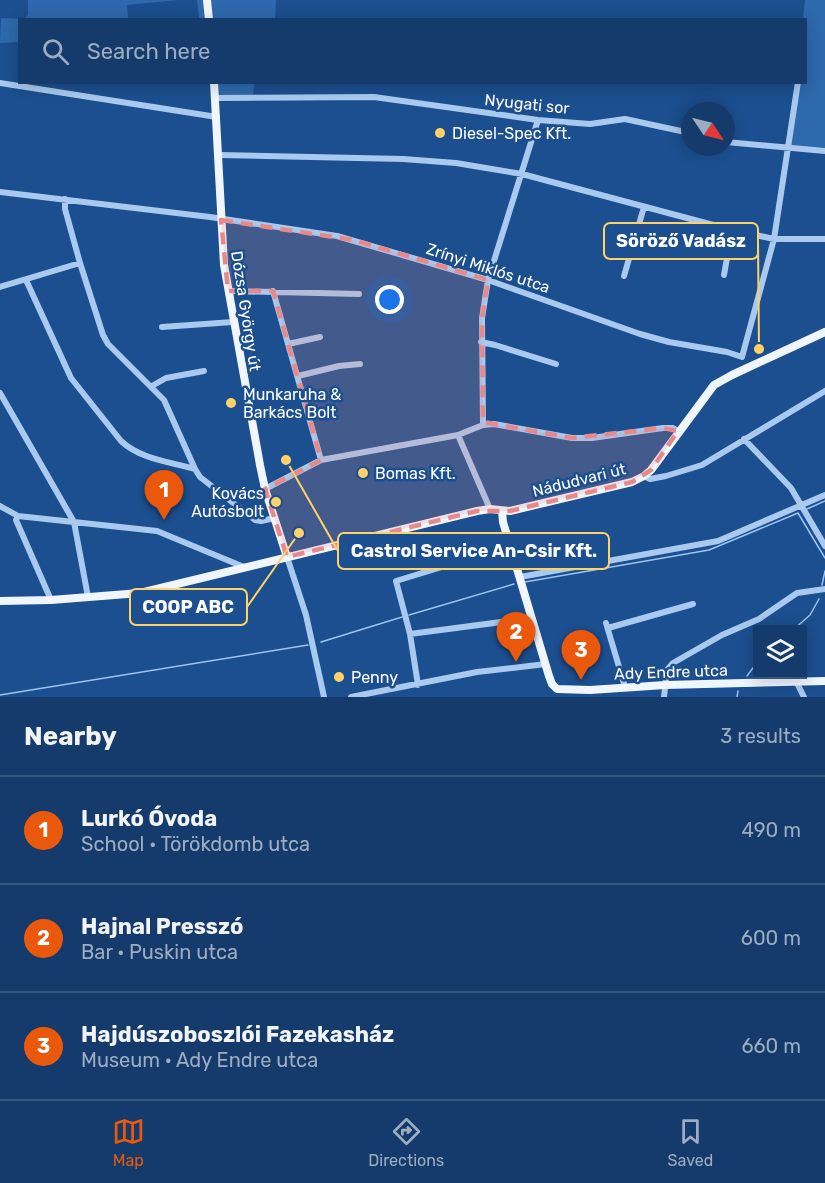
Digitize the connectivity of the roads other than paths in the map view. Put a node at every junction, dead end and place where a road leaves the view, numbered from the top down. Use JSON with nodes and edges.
{"nodes":[{"id":1,"x":207,"y":0,"type":"edge"},
{"id":2,"x":209,"y":18,"type":"edge"},
{"id":3,"x":0,"y":84,"type":"edge"},
{"id":4,"x":214,"y":84,"type":"edge"},
{"id":5,"x":798,"y":84,"type":"edge"},
{"id":6,"x":215,"y":98,"type":"junction"},
{"id":7,"x":217,"y":117,"type":"junction"},
{"id":8,"x":538,"y":120,"type":"junction"},
{"id":9,"x":681,"y":131,"type":"edge"},
{"id":10,"x":735,"y":143,"type":"edge"},
{"id":11,"x":788,"y":148,"type":"junction"},
{"id":12,"x":825,"y":151,"type":"edge"},
{"id":13,"x":219,"y":155,"type":"junction"},
{"id":14,"x":522,"y":174,"type":"junction"},
{"id":15,"x":0,"y":192,"type":"edge"},
{"id":16,"x":65,"y":199,"type":"junction"},
{"id":17,"x":644,"y":207,"type":"junction"},
{"id":18,"x":221,"y":220,"type":"junction"},
{"id":19,"x":732,"y":230,"type":"junction"},
{"id":20,"x":774,"y":239,"type":"junction"},
{"id":21,"x":825,"y":239,"type":"edge"},
{"id":22,"x":80,"y":263,"type":"junction"},
{"id":23,"x":724,"y":275,"type":"dead end"},
{"id":24,"x":624,"y":276,"type":"dead end"},
{"id":25,"x":26,"y":280,"type":"junction"},
{"id":26,"x":488,"y":280,"type":"junction"},
{"id":27,"x":0,"y":287,"type":"edge"},
{"id":28,"x":228,"y":291,"type":"junction"},
{"id":29,"x":273,"y":291,"type":"junction"},
{"id":30,"x":359,"y":294,"type":"dead end"},
{"id":31,"x":233,"y":322,"type":"junction"},
{"id":32,"x":162,"y":327,"type":"dead end"},
{"id":33,"x":825,"y":333,"type":"edge"},
{"id":34,"x":320,"y":336,"type":"dead end"},
{"id":35,"x":481,"y":342,"type":"junction"},
{"id":36,"x":288,"y":344,"type":"junction"},
{"id":37,"x":742,"y":357,"type":"junction"},
{"id":38,"x":360,"y":364,"type":"dead end"},
{"id":39,"x":556,"y":364,"type":"dead end"},
{"id":40,"x":746,"y":368,"type":"junction"},
{"id":41,"x":204,"y":371,"type":"dead end"},
{"id":42,"x":298,"y":376,"type":"junction"},
{"id":43,"x":152,"y":386,"type":"junction"},
{"id":44,"x":825,"y":391,"type":"edge"},
{"id":45,"x":0,"y":393,"type":"edge"},
{"id":46,"x":483,"y":425,"type":"junction"},
{"id":47,"x":678,"y":431,"type":"junction"},
{"id":48,"x":458,"y":435,"type":"junction"},
{"id":49,"x":744,"y":439,"type":"junction"},
{"id":50,"x":321,"y":459,"type":"junction"},
{"id":51,"x":195,"y":469,"type":"junction"},
{"id":52,"x":644,"y":476,"type":"junction"},
{"id":53,"x":265,"y":489,"type":"junction"},
{"id":54,"x":825,"y":495,"type":"edge"},
{"id":55,"x":802,"y":505,"type":"junction"},
{"id":56,"x":0,"y":506,"type":"edge"},
{"id":57,"x":490,"y":509,"type":"junction"},
{"id":58,"x":502,"y":511,"type":"junction"},
{"id":59,"x":18,"y":516,"type":"junction"},
{"id":60,"x":274,"y":518,"type":"junction"},
{"id":61,"x":74,"y":522,"type":"junction"},
{"id":62,"x":510,"y":546,"type":"junction"},
{"id":63,"x":825,"y":546,"type":"edge"},
{"id":64,"x":288,"y":557,"type":"junction"},
{"id":65,"x":244,"y":567,"type":"junction"},
{"id":66,"x":519,"y":577,"type":"junction"},
{"id":67,"x":825,"y":589,"type":"edge"},
{"id":68,"x":88,"y":597,"type":"junction"},
{"id":69,"x":51,"y":600,"type":"junction"},
{"id":70,"x":0,"y":601,"type":"edge"},
{"id":71,"x":693,"y":604,"type":"dead end"},
{"id":72,"x":532,"y":618,"type":"junction"},
{"id":73,"x":410,"y":634,"type":"junction"},
{"id":74,"x":546,"y":664,"type":"junction"},
{"id":75,"x":796,"y":681,"type":"junction"},
{"id":76,"x":825,"y":681,"type":"edge"},
{"id":77,"x":418,"y":685,"type":"junction"},
{"id":78,"x":665,"y":685,"type":"junction"},
{"id":79,"x":554,"y":687,"type":"junction"},
{"id":80,"x":625,"y":687,"type":"junction"},
{"id":81,"x":324,"y":697,"type":"edge"},
{"id":82,"x":351,"y":697,"type":"edge"},
{"id":83,"x":555,"y":697,"type":"edge"},
{"id":84,"x":664,"y":697,"type":"edge"},
{"id":85,"x":804,"y":697,"type":"edge"}],
"edges":[{"from":1,"to":2,"type":"main road"},
{"from":3,"to":7,"type":"street"},
{"from":4,"to":6,"type":"main road","name":"Dózsa György út"},
{"from":5,"to":11,"type":"street"},
{"from":6,"to":7,"type":"main road","name":"Dózsa György út"},
{"from":6,"to":8,"type":"street","name":"Nyugati sor"},
{"from":7,"to":13,"type":"main road","name":"Dózsa György út"},
{"from":8,"to":9,"type":"street","name":"Nyugati sor"},
{"from":8,"to":14,"type":"street"},
{"from":10,"to":11,"type":"street"},
{"from":11,"to":12,"type":"street"},
{"from":11,"to":20,"type":"street"},
{"from":13,"to":14,"type":"street"},
{"from":13,"to":18,"type":"main road","name":"Dózsa György út"},
{"from":14,"to":17,"type":"street"},
{"from":14,"to":26,"type":"street"},
{"from":15,"to":16,"type":"street","name":"Zrínyi Miklós utca"},
{"from":16,"to":18,"type":"street","name":"Zrínyi Miklós utca"},
{"from":16,"to":22,"type":"street"},
{"from":17,"to":19,"type":"street"},
{"from":17,"to":24,"type":"street"},
{"from":18,"to":26,"type":"street","name":"Zrínyi Miklós utca"},
{"from":18,"to":28,"type":"main road","name":"Dózsa György út"},
{"from":19,"to":20,"type":"street"},
{"from":19,"to":23,"type":"street"},
{"from":20,"to":21,"type":"street"},
{"from":20,"to":37,"type":"street"},
{"from":22,"to":25,"type":"street"},
{"from":22,"to":43,"type":"street"},
{"from":25,"to":27,"type":"street"},
{"from":25,"to":51,"type":"street"},
{"from":26,"to":35,"type":"street"},
{"from":26,"to":37,"type":"street","name":"Zrínyi Miklós utca"},
{"from":28,"to":29,"type":"street"},
{"from":28,"to":31,"type":"main road","name":"Dózsa György út"},
{"from":29,"to":30,"type":"street"},
{"from":29,"to":36,"type":"street"},
{"from":31,"to":32,"type":"street"},
{"from":31,"to":53,"type":"main road","name":"Dózsa György út"},
{"from":33,"to":40,"type":"main road","name":"Nádudvari út"},
{"from":34,"to":36,"type":"street"},
{"from":35,"to":39,"type":"street"},
{"from":35,"to":46,"type":"street"},
{"from":36,"to":42,"type":"street"},
{"from":37,"to":40,"type":"street"},
{"from":38,"to":42,"type":"street"},
{"from":40,"to":47,"type":"main road","name":"Nádudvari út"},
{"from":41,"to":43,"type":"street"},
{"from":42,"to":50,"type":"street"},
{"from":43,"to":51,"type":"street"},
{"from":44,"to":49,"type":"street"},
{"from":45,"to":61,"type":"street"},
{"from":46,"to":47,"type":"street"},
{"from":46,"to":48,"type":"street"},
{"from":47,"to":52,"type":"main road","name":"Nádudvari út"},
{"from":48,"to":50,"type":"street"},
{"from":48,"to":57,"type":"street"},
{"from":49,"to":52,"type":"street"},
{"from":49,"to":55,"type":"street"},
{"from":50,"to":53,"type":"street"},
{"from":51,"to":60,"type":"street"},
{"from":52,"to":58,"type":"main road","name":"Nádudvari út"},
{"from":53,"to":60,"type":"main road","name":"Dózsa György út"},
{"from":54,"to":55,"type":"street"},
{"from":55,"to":63,"type":"street"},
{"from":55,"to":66,"type":"street"},
{"from":56,"to":59,"type":"street"},
{"from":57,"to":58,"type":"main road","name":"Nádudvari út"},
{"from":57,"to":64,"type":"main road","name":"Nádudvari út"},
{"from":58,"to":62,"type":"main road"},
{"from":59,"to":61,"type":"street"},
{"from":59,"to":69,"type":"street"},
{"from":60,"to":64,"type":"main road","name":"Dózsa György út"},
{"from":61,"to":65,"type":"street"},
{"from":61,"to":68,"type":"street"},
{"from":62,"to":66,"type":"main road"},
{"from":62,"to":73,"type":"street"},
{"from":64,"to":65,"type":"main road","name":"Nádudvari út"},
{"from":64,"to":81,"type":"street","name":"Dózsa György út"},
{"from":65,"to":68,"type":"main road","name":"Nádudvari út"},
{"from":66,"to":72,"type":"main road"},
{"from":67,"to":78,"type":"street"},
{"from":68,"to":69,"type":"main road","name":"Nádudvari út"},
{"from":69,"to":70,"type":"main road","name":"Nádudvari út"},
{"from":71,"to":80,"type":"street"},
{"from":72,"to":73,"type":"street"},
{"from":72,"to":74,"type":"main road"},
{"from":73,"to":77,"type":"street"},
{"from":74,"to":77,"type":"street"},
{"from":74,"to":79,"type":"main road"},
{"from":75,"to":76,"type":"main road","name":"Ady Endre utca"},
{"from":75,"to":78,"type":"main road","name":"Ady Endre utca"},
{"from":75,"to":85,"type":"street"},
{"from":77,"to":82,"type":"street"},
{"from":78,"to":80,"type":"main road","name":"Ady Endre utca"},
{"from":78,"to":84,"type":"street"},
{"from":79,"to":80,"type":"main road","name":"Ady Endre utca"},
{"from":79,"to":83,"type":"street"}]}
